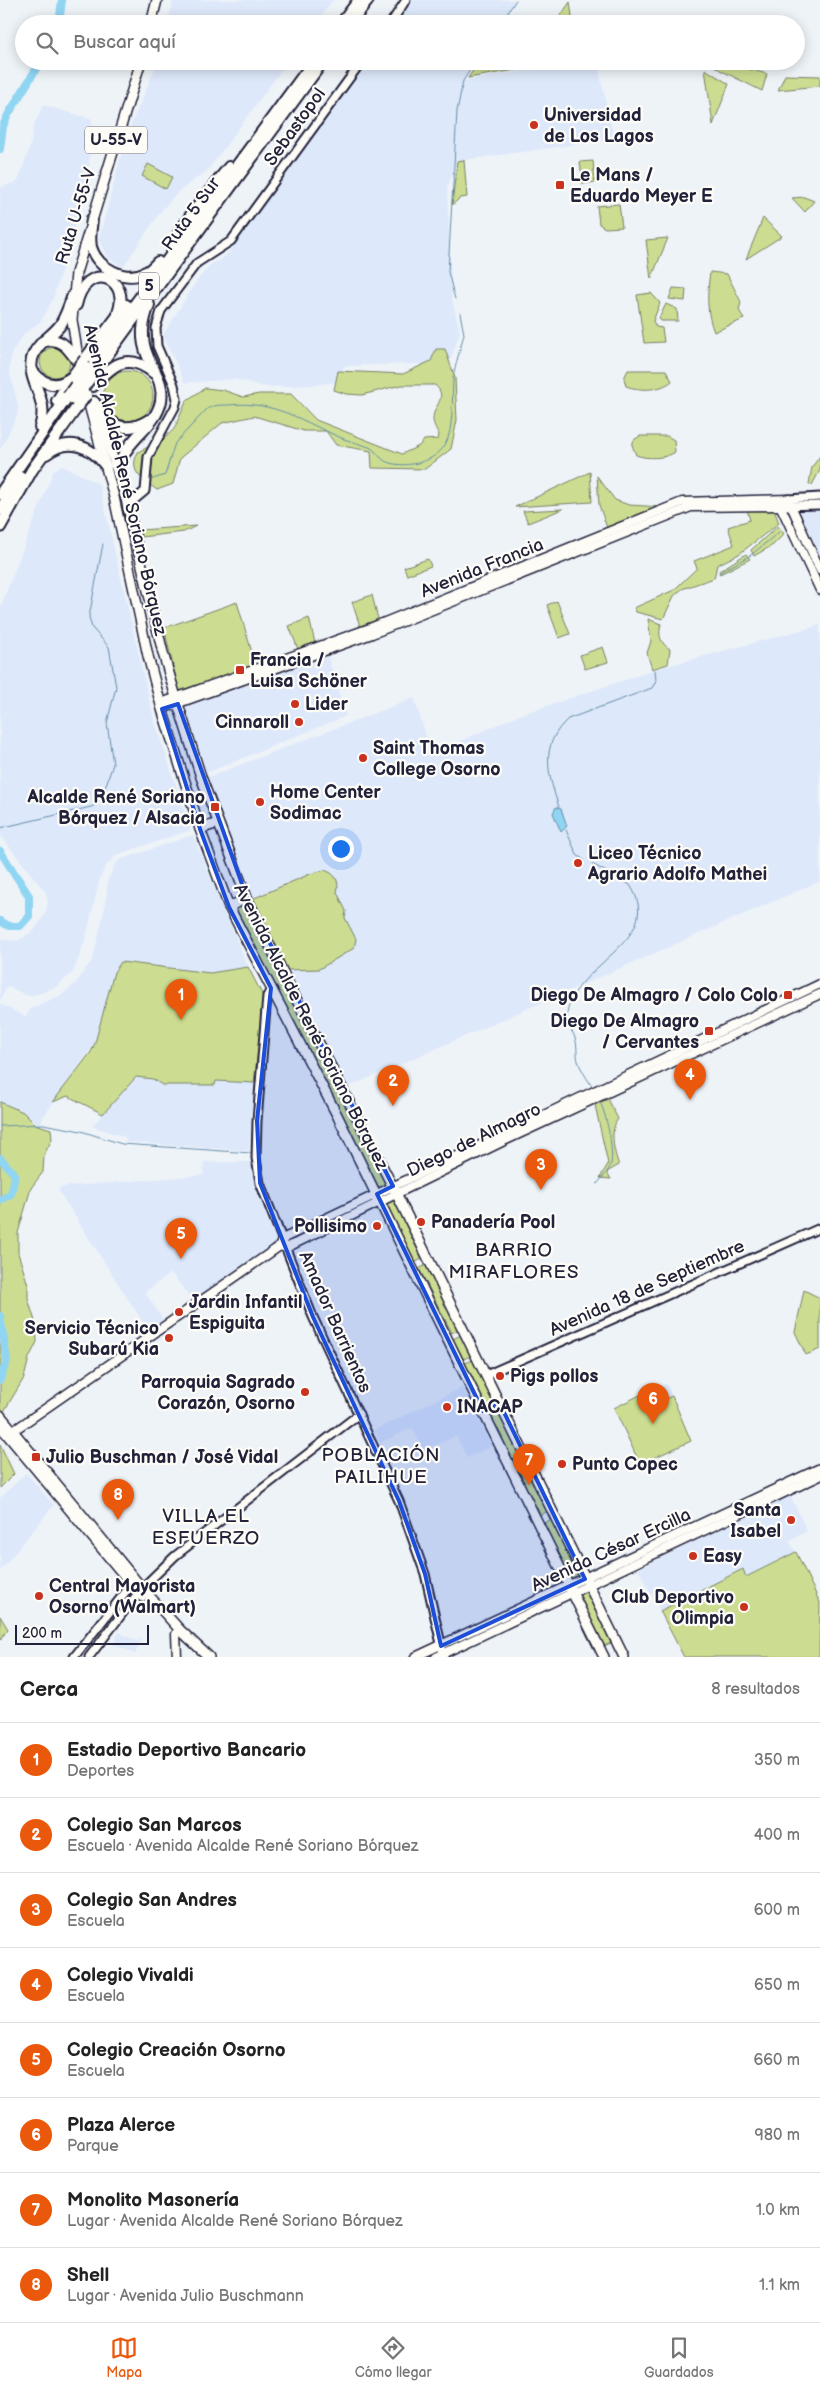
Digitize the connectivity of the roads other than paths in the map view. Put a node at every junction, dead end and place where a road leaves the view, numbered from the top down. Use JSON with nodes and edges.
{"nodes":[{"id":1,"x":157,"y":0,"type":"edge"},
{"id":2,"x":358,"y":0,"type":"edge"},
{"id":3,"x":368,"y":0,"type":"edge"},
{"id":4,"x":406,"y":0,"type":"edge"},
{"id":5,"x":153,"y":15,"type":"edge"},
{"id":6,"x":347,"y":15,"type":"edge"},
{"id":7,"x":357,"y":15,"type":"edge"},
{"id":8,"x":396,"y":15,"type":"edge"},
{"id":9,"x":138,"y":70,"type":"edge"},
{"id":10,"x":307,"y":70,"type":"edge"},
{"id":11,"x":316,"y":70,"type":"edge"},
{"id":12,"x":355,"y":70,"type":"edge"},
{"id":13,"x":262,"y":132,"type":"junction"},
{"id":14,"x":92,"y":219,"type":"junction"},
{"id":15,"x":158,"y":262,"type":"junction"},
{"id":16,"x":73,"y":295,"type":"junction"},
{"id":17,"x":152,"y":295,"type":"junction"},
{"id":18,"x":76,"y":306,"type":"junction"},
{"id":19,"x":115,"y":319,"type":"junction"},
{"id":20,"x":41,"y":343,"type":"junction"},
{"id":21,"x":31,"y":368,"type":"junction"},
{"id":22,"x":87,"y":372,"type":"junction"},
{"id":23,"x":159,"y":379,"type":"junction"},
{"id":24,"x":70,"y":380,"type":"junction"},
{"id":25,"x":72,"y":402,"type":"junction"},
{"id":26,"x":94,"y":402,"type":"junction"},
{"id":27,"x":155,"y":414,"type":"junction"},
{"id":28,"x":40,"y":428,"type":"junction"},
{"id":29,"x":40,"y":459,"type":"junction"},
{"id":30,"x":106,"y":466,"type":"junction"},
{"id":31,"x":15,"y":470,"type":"junction"},
{"id":32,"x":118,"y":472,"type":"junction"},
{"id":33,"x":0,"y":494,"type":"edge"},
{"id":34,"x":125,"y":495,"type":"junction"},
{"id":35,"x":114,"y":497,"type":"junction"},
{"id":36,"x":138,"y":498,"type":"junction"},
{"id":37,"x":820,"y":498,"type":"edge"},
{"id":38,"x":779,"y":502,"type":"junction"},
{"id":39,"x":789,"y":502,"type":"junction"},
{"id":40,"x":820,"y":505,"type":"edge"},
{"id":41,"x":0,"y":510,"type":"edge"},
{"id":42,"x":128,"y":510,"type":"junction"},
{"id":43,"x":0,"y":527,"type":"edge"},
{"id":44,"x":133,"y":528,"type":"junction"},
{"id":45,"x":820,"y":570,"type":"edge"},
{"id":46,"x":820,"y":590,"type":"edge"},
{"id":47,"x":163,"y":654,"type":"junction"},
{"id":48,"x":148,"y":656,"type":"junction"},
{"id":49,"x":177,"y":701,"type":"junction"},
{"id":50,"x":162,"y":706,"type":"junction"},
{"id":51,"x":218,"y":823,"type":"junction"},
{"id":52,"x":200,"y":829,"type":"junction"},
{"id":53,"x":247,"y":898,"type":"junction"},
{"id":54,"x":229,"y":907,"type":"junction"},
{"id":55,"x":820,"y":984,"type":"edge"},
{"id":56,"x":272,"y":990,"type":"junction"},
{"id":57,"x":820,"y":994,"type":"edge"},
{"id":58,"x":596,"y":1094,"type":"junction"},
{"id":59,"x":395,"y":1190,"type":"junction"},
{"id":60,"x":378,"y":1198,"type":"junction"},
{"id":61,"x":333,"y":1215,"type":"junction"},
{"id":62,"x":337,"y":1223,"type":"junction"},
{"id":63,"x":820,"y":1228,"type":"edge"},
{"id":64,"x":283,"y":1244,"type":"junction"},
{"id":65,"x":476,"y":1356,"type":"junction"},
{"id":66,"x":460,"y":1364,"type":"junction"},
{"id":67,"x":486,"y":1375,"type":"junction"},
{"id":68,"x":499,"y":1402,"type":"junction"},
{"id":69,"x":483,"y":1411,"type":"junction"},
{"id":70,"x":359,"y":1414,"type":"junction"},
{"id":71,"x":0,"y":1415,"type":"edge"},
{"id":72,"x":7,"y":1432,"type":"edge"},
{"id":73,"x":820,"y":1468,"type":"edge"},
{"id":74,"x":820,"y":1476,"type":"edge"},
{"id":75,"x":587,"y":1582,"type":"junction"},
{"id":76,"x":131,"y":1585,"type":"junction"},
{"id":77,"x":571,"y":1590,"type":"junction"},
{"id":78,"x":140,"y":1591,"type":"junction"},
{"id":79,"x":178,"y":1632,"type":"junction"},
{"id":80,"x":91,"y":1636,"type":"junction"},
{"id":81,"x":100,"y":1643,"type":"junction"},
{"id":82,"x":441,"y":1653,"type":"edge"},
{"id":83,"x":74,"y":1657,"type":"edge"},
{"id":84,"x":89,"y":1657,"type":"edge"},
{"id":85,"x":177,"y":1657,"type":"edge"},
{"id":86,"x":201,"y":1657,"type":"edge"},
{"id":87,"x":209,"y":1657,"type":"edge"},
{"id":88,"x":415,"y":1657,"type":"edge"},
{"id":89,"x":604,"y":1657,"type":"edge"},
{"id":90,"x":624,"y":1657,"type":"edge"}],
"edges":[{"from":1,"to":5,"type":"main road"},
{"from":2,"to":6,"type":"highway"},
{"from":3,"to":7,"type":"highway"},
{"from":4,"to":8,"type":"street"},
{"from":9,"to":14,"type":"main road","name":"Ruta U-55-V","number":"U-55-V"},
{"from":10,"to":13,"type":"highway","name":"Ruta 5 Sur","number":"5"},
{"from":11,"to":17,"type":"highway","name":"Ruta 5 Sur","number":"5"},
{"from":12,"to":36,"type":"street","name":"Sebastopol"},
{"from":13,"to":15,"type":"highway"},
{"from":13,"to":22,"type":"highway","name":"Ruta 5 Sur","number":"5"},
{"from":14,"to":15,"type":"highway"},
{"from":14,"to":16,"type":"main road","name":"Ruta U-55-V","number":"U-55-V"},
{"from":15,"to":19,"type":"highway"},
{"from":16,"to":18,"type":"main road","name":"Avenida Alcalde René Soriano Bórquez","number":"U-55-V"},
{"from":16,"to":20,"type":"highway"},
{"from":16,"to":22,"type":"main road","name":"Avenida Alcalde René Soriano Bórquez","number":"U-55-V"},
{"from":17,"to":22,"type":"highway","name":"Ruta 5 Sur","number":"5"},
{"from":17,"to":23,"type":"highway"},
{"from":18,"to":19,"type":"highway"},
{"from":18,"to":22,"type":"main road","name":"Avenida Alcalde René Soriano Bórquez","number":"U-55-V"},
{"from":19,"to":22,"type":"highway"},
{"from":20,"to":21,"type":"highway"},
{"from":20,"to":22,"type":"highway"},
{"from":21,"to":24,"type":"highway"},
{"from":21,"to":28,"type":"highway"},
{"from":22,"to":23,"type":"highway"},
{"from":22,"to":24,"type":"highway","bridge":true},
{"from":22,"to":25,"type":"highway","bridge":true},
{"from":22,"to":25,"type":"highway","name":"Ruta 5 Sur","number":"5","bridge":true},
{"from":22,"to":26,"type":"main road","name":"Avenida Alcalde René Soriano Bórquez"},
{"from":22,"to":30,"type":"main road","name":"Avenida Alcalde René Soriano Bórquez"},
{"from":23,"to":27,"type":"highway"},
{"from":24,"to":28,"type":"highway"},
{"from":25,"to":29,"type":"highway"},
{"from":25,"to":31,"type":"highway","name":"Ruta 5 Sur","number":"5"},
{"from":25,"to":41,"type":"highway","name":"Ruta 5 Sur","number":"5"},
{"from":26,"to":27,"type":"highway"},
{"from":26,"to":32,"type":"main road","name":"Avenida Alcalde René Soriano Bórquez"},
{"from":27,"to":32,"type":"highway"},
{"from":28,"to":31,"type":"highway"},
{"from":29,"to":30,"type":"highway"},
{"from":29,"to":43,"type":"highway"},
{"from":30,"to":35,"type":"main road","name":"Avenida Alcalde René Soriano Bórquez"},
{"from":31,"to":33,"type":"highway","name":"Ruta 5 Sur","number":"5"},
{"from":32,"to":34,"type":"main road","name":"Avenida Alcalde René Soriano Bórquez"},
{"from":34,"to":36,"type":"street"},
{"from":34,"to":42,"type":"main road","name":"Avenida Alcalde René Soriano Bórquez"},
{"from":35,"to":44,"type":"main road"},
{"from":35,"to":48,"type":"main road","name":"Avenida Alcalde René Soriano Bórquez"},
{"from":36,"to":42,"type":"street"},
{"from":37,"to":39,"type":"street","name":"Avenida Francia"},
{"from":38,"to":39,"type":"main road","name":"Avenida Francia"},
{"from":38,"to":46,"type":"main road"},
{"from":38,"to":49,"type":"main road","name":"Avenida Francia"},
{"from":39,"to":40,"type":"street","name":"Avenida Francia"},
{"from":39,"to":45,"type":"main road"},
{"from":42,"to":44,"type":"main road","name":"Avenida Alcalde René Soriano Bórquez"},
{"from":44,"to":47,"type":"main road","name":"Avenida Alcalde René Soriano Bórquez"},
{"from":47,"to":48,"type":"main road"},
{"from":47,"to":49,"type":"main road","name":"Avenida Alcalde René Soriano Bórquez"},
{"from":48,"to":50,"type":"main road","name":"Avenida Alcalde René Soriano Bórquez"},
{"from":49,"to":50,"type":"main road","name":"Avenida Francia"},
{"from":49,"to":51,"type":"main road","name":"Avenida Alcalde René Soriano Bórquez"},
{"from":50,"to":52,"type":"main road","name":"Avenida Alcalde René Soriano Bórquez"},
{"from":51,"to":52,"type":"main road"},
{"from":51,"to":53,"type":"main road","name":"Avenida Alcalde René Soriano Bórquez"},
{"from":52,"to":54,"type":"main road","name":"Avenida Alcalde René Soriano Bórquez"},
{"from":53,"to":54,"type":"main road"},
{"from":53,"to":59,"type":"main road","name":"Avenida Alcalde René Soriano Bórquez"},
{"from":54,"to":56,"type":"main road","name":"Avenida Alcalde René Soriano Bórquez"},
{"from":55,"to":58,"type":"main road","name":"Diego de Almagro"},
{"from":56,"to":60,"type":"main road","name":"Avenida Alcalde René Soriano Bórquez"},
{"from":56,"to":64,"type":"street","name":"Amador Barrientos"},
{"from":57,"to":58,"type":"main road","name":"Diego de Almagro"},
{"from":58,"to":59,"type":"main road","name":"Diego de Almagro"},
{"from":59,"to":60,"type":"main road","name":"Diego de Almagro"},
{"from":59,"to":65,"type":"main road","name":"Avenida Alcalde René Soriano Bórquez"},
{"from":60,"to":61,"type":"main road","name":"Diego de Almagro"},
{"from":60,"to":62,"type":"main road","name":"Diego de Almagro"},
{"from":60,"to":66,"type":"main road","name":"Avenida Alcalde René Soriano Bórquez"},
{"from":61,"to":62,"type":"main road"},
{"from":61,"to":64,"type":"main road","name":"Diego de Almagro"},
{"from":62,"to":64,"type":"main road","name":"Diego de Almagro"},
{"from":63,"to":67,"type":"street","name":"Avenida 18 de Septiembre"},
{"from":64,"to":70,"type":"street","name":"Amador Barrientos"},
{"from":64,"to":72,"type":"main road"},
{"from":65,"to":66,"type":"main road"},
{"from":65,"to":67,"type":"main road","name":"Avenida Alcalde René Soriano Bórquez"},
{"from":66,"to":69,"type":"main road","name":"Avenida Alcalde René Soriano Bórquez"},
{"from":67,"to":68,"type":"main road","name":"Avenida Alcalde René Soriano Bórquez"},
{"from":68,"to":69,"type":"main road"},
{"from":68,"to":75,"type":"main road","name":"Avenida Alcalde René Soriano Bórquez"},
{"from":69,"to":77,"type":"main road","name":"Avenida Alcalde René Soriano Bórquez"},
{"from":70,"to":78,"type":"street"},
{"from":70,"to":82,"type":"street","name":"Amador Barrientos"},
{"from":71,"to":72,"type":"main road"},
{"from":72,"to":76,"type":"main road"},
{"from":72,"to":78,"type":"main road"},
{"from":73,"to":75,"type":"main road","name":"Avenida César Ercilla"},
{"from":74,"to":75,"type":"main road","name":"Avenida César Ercilla"},
{"from":75,"to":77,"type":"main road","name":"Avenida César Ercilla"},
{"from":75,"to":90,"type":"main road","name":"Avenida Alcalde René Soriano Bórquez"},
{"from":76,"to":78,"type":"main road"},
{"from":76,"to":80,"type":"street"},
{"from":77,"to":82,"type":"main road","name":"Avenida César Ercilla"},
{"from":77,"to":89,"type":"main road","name":"Avenida Alcalde René Soriano Bórquez"},
{"from":78,"to":79,"type":"main road"},
{"from":78,"to":81,"type":"street"},
{"from":79,"to":85,"type":"main road"},
{"from":79,"to":86,"type":"main road"},
{"from":79,"to":87,"type":"main road"},
{"from":80,"to":81,"type":"street"},
{"from":80,"to":83,"type":"street"},
{"from":81,"to":84,"type":"street"},
{"from":82,"to":88,"type":"main road","name":"Avenida César Ercilla"}]}
